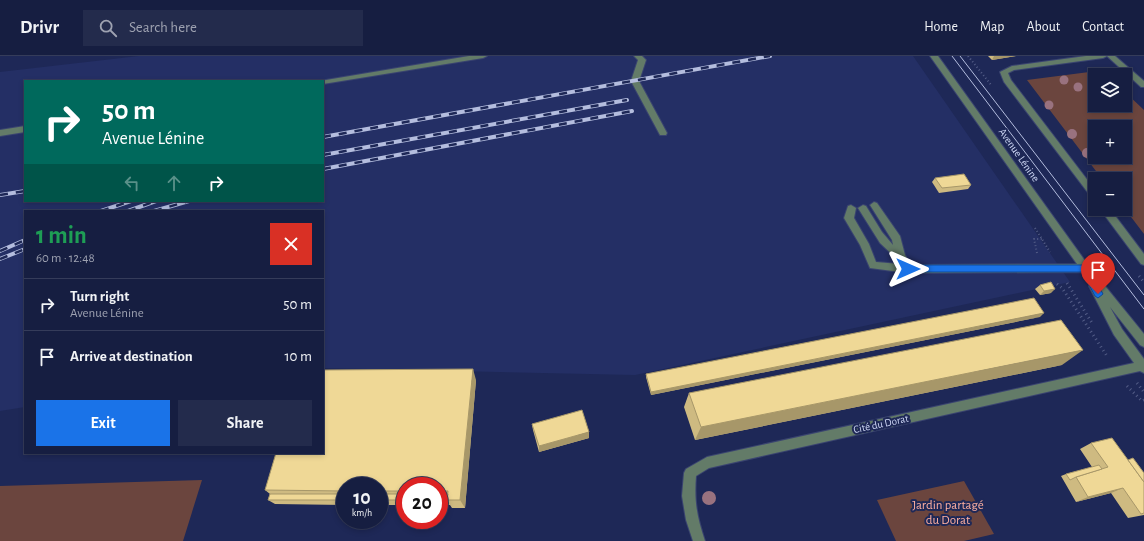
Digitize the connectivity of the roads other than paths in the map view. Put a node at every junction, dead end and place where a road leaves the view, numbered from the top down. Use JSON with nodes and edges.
{"nodes":[{"id":1,"x":483,"y":56,"type":"edge"},
{"id":2,"x":638,"y":56,"type":"edge"},
{"id":3,"x":934,"y":56,"type":"edge"},
{"id":4,"x":1103,"y":56,"type":"edge"},
{"id":5,"x":1111,"y":56,"type":"edge"},
{"id":6,"x":324,"y":82,"type":"edge"},
{"id":7,"x":1144,"y":85,"type":"edge"},
{"id":8,"x":24,"y":129,"type":"edge"},
{"id":9,"x":0,"y":133,"type":"edge"},
{"id":10,"x":663,"y":133,"type":"dead end"},
{"id":11,"x":1088,"y":187,"type":"edge"},
{"id":12,"x":874,"y":205,"type":"dead end"},
{"id":13,"x":851,"y":208,"type":"dead end"},
{"id":14,"x":863,"y":208,"type":"dead end"},
{"id":15,"x":1110,"y":216,"type":"edge"},
{"id":16,"x":900,"y":256,"type":"junction"},
{"id":17,"x":1144,"y":261,"type":"edge"},
{"id":18,"x":1085,"y":268,"type":"junction"},
{"id":19,"x":908,"y":269,"type":"junction"},
{"id":20,"x":1144,"y":342,"type":"edge"},
{"id":21,"x":1143,"y":367,"type":"edge"},
{"id":22,"x":699,"y":541,"type":"edge"}],
"edges":[{"from":1,"to":6,"type":"street"},
{"from":2,"to":10,"type":"street"},
{"from":3,"to":18,"type":"street","name":"Avenue Lénine"},
{"from":4,"to":11,"type":"street"},
{"from":5,"to":7,"type":"street"},
{"from":8,"to":9,"type":"street"},
{"from":12,"to":16,"type":"street"},
{"from":13,"to":19,"type":"street"},
{"from":14,"to":16,"type":"street"},
{"from":15,"to":17,"type":"street"},
{"from":16,"to":19,"type":"street"},
{"from":18,"to":19,"type":"street"},
{"from":18,"to":20,"type":"street","name":"Avenue Lénine"},
{"from":18,"to":21,"type":"street","name":"Avenue Lénine"},
{"from":21,"to":22,"type":"street","name":"Cité du Dorat"}]}
